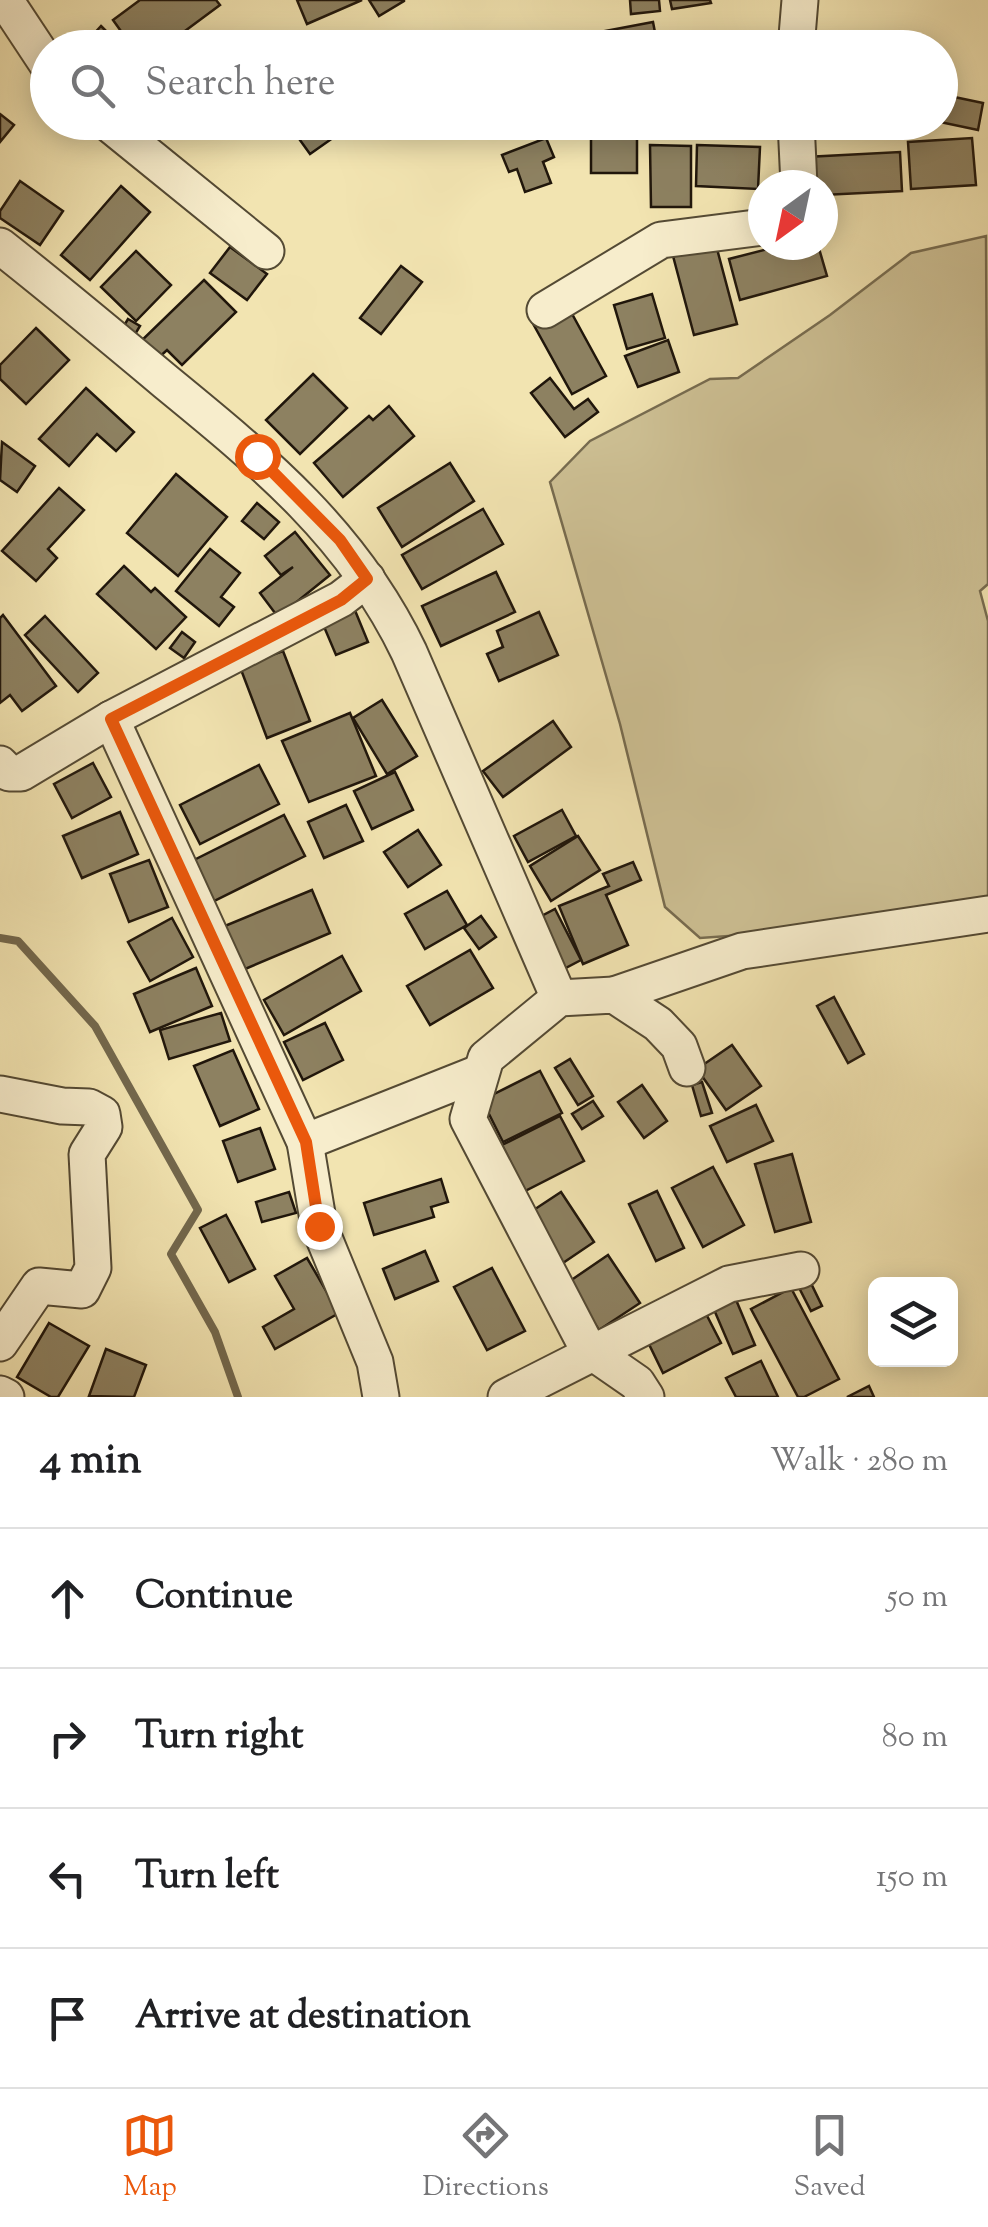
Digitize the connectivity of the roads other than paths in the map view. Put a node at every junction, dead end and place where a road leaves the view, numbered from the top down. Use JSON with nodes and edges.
{"nodes":[{"id":1,"x":5,"y":0,"type":"edge"},
{"id":2,"x":800,"y":0,"type":"edge"},
{"id":3,"x":798,"y":30,"type":"edge"},
{"id":4,"x":30,"y":38,"type":"edge"},
{"id":5,"x":129,"y":140,"type":"edge"},
{"id":6,"x":797,"y":140,"type":"edge"},
{"id":7,"x":799,"y":170,"type":"edge"},
{"id":8,"x":748,"y":229,"type":"edge"},
{"id":9,"x":0,"y":246,"type":"edge"},
{"id":10,"x":266,"y":251,"type":"dead end"},
{"id":11,"x":546,"y":310,"type":"dead end"},
{"id":12,"x":367,"y":579,"type":"junction"},
{"id":13,"x":111,"y":719,"type":"junction"},
{"id":14,"x":0,"y":764,"type":"edge"},
{"id":15,"x":988,"y":914,"type":"edge"},
{"id":16,"x":614,"y":995,"type":"junction"},
{"id":17,"x":558,"y":998,"type":"junction"},
{"id":18,"x":687,"y":1068,"type":"dead end"},
{"id":19,"x":479,"y":1072,"type":"junction"},
{"id":20,"x":0,"y":1094,"type":"edge"},
{"id":21,"x":306,"y":1142,"type":"junction"},
{"id":22,"x":801,"y":1270,"type":"dead end"},
{"id":23,"x":0,"y":1344,"type":"edge"},
{"id":24,"x":594,"y":1355,"type":"junction"},
{"id":25,"x":381,"y":1397,"type":"edge"},
{"id":26,"x":506,"y":1397,"type":"edge"},
{"id":27,"x":646,"y":1397,"type":"edge"}],
"edges":[{"from":1,"to":4,"type":"street"},
{"from":2,"to":3,"type":"street"},
{"from":5,"to":10,"type":"street"},
{"from":6,"to":7,"type":"street"},
{"from":8,"to":11,"type":"street"},
{"from":9,"to":12,"type":"street"},
{"from":12,"to":13,"type":"street"},
{"from":12,"to":17,"type":"street"},
{"from":13,"to":14,"type":"street"},
{"from":13,"to":21,"type":"street"},
{"from":15,"to":16,"type":"street"},
{"from":16,"to":17,"type":"street"},
{"from":16,"to":18,"type":"street"},
{"from":17,"to":19,"type":"street"},
{"from":19,"to":21,"type":"street"},
{"from":19,"to":24,"type":"street"},
{"from":20,"to":23,"type":"street"},
{"from":21,"to":25,"type":"street"},
{"from":22,"to":24,"type":"street"},
{"from":24,"to":26,"type":"street"},
{"from":24,"to":27,"type":"street"}]}
